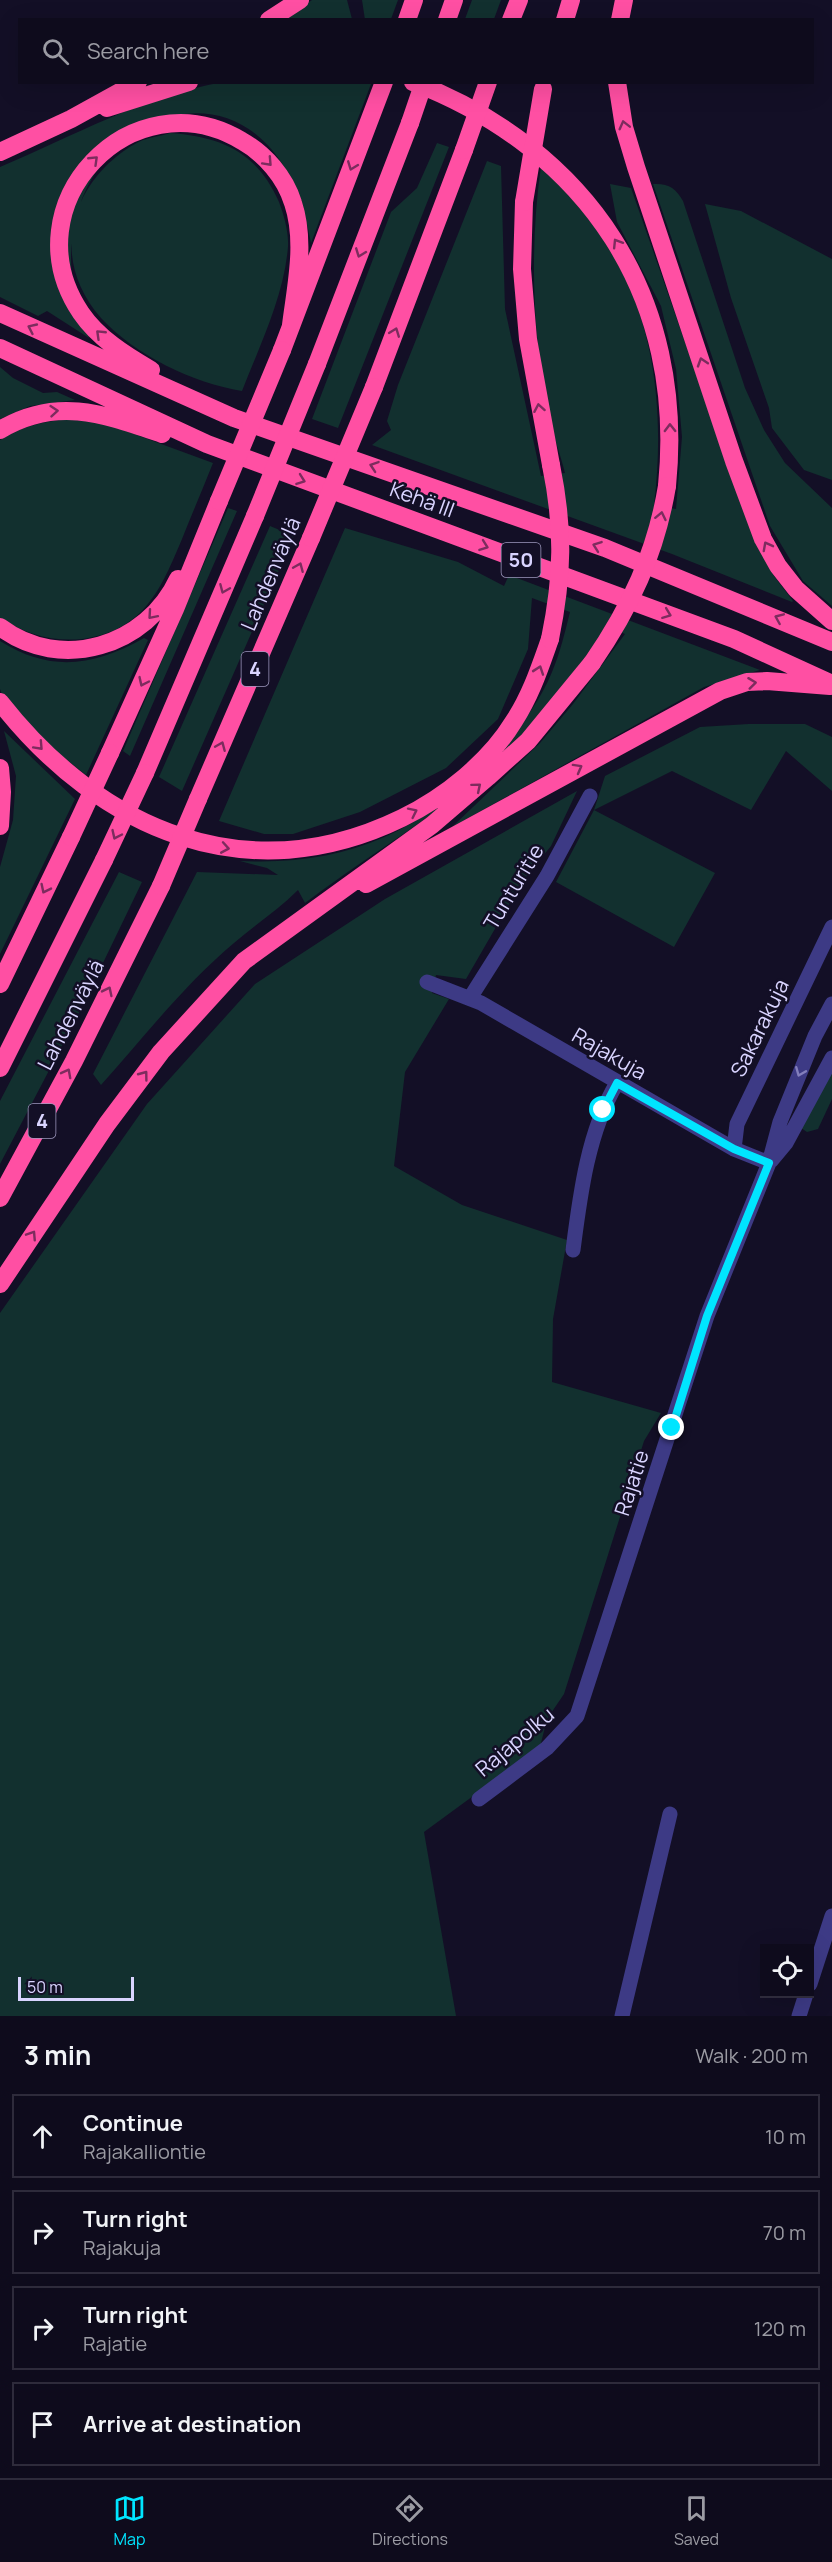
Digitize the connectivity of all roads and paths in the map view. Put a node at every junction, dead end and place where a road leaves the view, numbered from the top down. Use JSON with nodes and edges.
{"nodes":[{"id":1,"x":300,"y":0,"type":"edge"},
{"id":2,"x":414,"y":0,"type":"edge"},
{"id":3,"x":454,"y":0,"type":"edge"},
{"id":4,"x":519,"y":0,"type":"edge"},
{"id":5,"x":571,"y":0,"type":"edge"},
{"id":6,"x":624,"y":0,"type":"edge"},
{"id":7,"x":272,"y":18,"type":"edge"},
{"id":8,"x":408,"y":18,"type":"edge"},
{"id":9,"x":448,"y":18,"type":"edge"},
{"id":10,"x":512,"y":18,"type":"edge"},
{"id":11,"x":566,"y":18,"type":"edge"},
{"id":12,"x":620,"y":18,"type":"edge"},
{"id":13,"x":134,"y":84,"type":"edge"},
{"id":14,"x":183,"y":84,"type":"edge"},
{"id":15,"x":383,"y":84,"type":"edge"},
{"id":16,"x":417,"y":84,"type":"edge"},
{"id":17,"x":423,"y":84,"type":"edge"},
{"id":18,"x":487,"y":84,"type":"edge"},
{"id":19,"x":617,"y":84,"type":"edge"},
{"id":20,"x":544,"y":86,"type":"edge"},
{"id":21,"x":71,"y":119,"type":"junction"},
{"id":22,"x":0,"y":152,"type":"edge"},
{"id":23,"x":0,"y":313,"type":"edge"},
{"id":24,"x":291,"y":325,"type":"junction"},
{"id":25,"x":0,"y":348,"type":"edge"},
{"id":26,"x":0,"y":430,"type":"edge"},
{"id":27,"x":299,"y":440,"type":"junction"},
{"id":28,"x":207,"y":444,"type":"junction"},
{"id":29,"x":208,"y":532,"type":"junction"},
{"id":30,"x":832,"y":621,"type":"edge"},
{"id":31,"x":0,"y":627,"type":"edge"},
{"id":32,"x":832,"y":642,"type":"edge"},
{"id":33,"x":832,"y":685,"type":"edge"},
{"id":34,"x":0,"y":702,"type":"edge"},
{"id":35,"x":0,"y":768,"type":"edge"},
{"id":36,"x":591,"y":796,"type":"dead end"},
{"id":37,"x":0,"y":826,"type":"edge"},
{"id":38,"x":296,"y":923,"type":"junction"},
{"id":39,"x":832,"y":927,"type":"edge"},
{"id":40,"x":427,"y":982,"type":"dead end"},
{"id":41,"x":0,"y":984,"type":"edge"},
{"id":42,"x":470,"y":998,"type":"junction"},
{"id":43,"x":832,"y":1004,"type":"edge"},
{"id":44,"x":832,"y":1058,"type":"edge"},
{"id":45,"x":0,"y":1068,"type":"edge"},
{"id":46,"x":617,"y":1083,"type":"junction"},
{"id":47,"x":734,"y":1149,"type":"junction"},
{"id":48,"x":769,"y":1163,"type":"junction"},
{"id":49,"x":0,"y":1198,"type":"edge"},
{"id":50,"x":573,"y":1250,"type":"dead end"},
{"id":51,"x":0,"y":1284,"type":"edge"},
{"id":52,"x":577,"y":1716,"type":"joint"},
{"id":53,"x":479,"y":1799,"type":"dead end"},
{"id":54,"x":670,"y":1814,"type":"dead end"},
{"id":55,"x":832,"y":1916,"type":"edge"},
{"id":56,"x":829,"y":1936,"type":"edge"},
{"id":57,"x":814,"y":1974,"type":"edge"},
{"id":58,"x":806,"y":1998,"type":"edge"},
{"id":59,"x":622,"y":2016,"type":"edge"},
{"id":60,"x":799,"y":2016,"type":"edge"}],
"edges":[{"from":1,"to":7,"type":"highway"},
{"from":2,"to":8,"type":"highway"},
{"from":3,"to":9,"type":"highway"},
{"from":4,"to":10,"type":"highway"},
{"from":5,"to":11,"type":"highway"},
{"from":6,"to":12,"type":"highway"},
{"from":13,"to":21,"type":"highway"},
{"from":14,"to":21,"type":"highway"},
{"from":15,"to":24,"type":"highway","one_way":true},
{"from":38,"to":16,"type":"highway","one_way":true,"bridge":true},
{"from":17,"to":45,"type":"highway","name":"Lahdenväylä","one_way":true,"bridge":true},
{"from":49,"to":18,"type":"highway","name":"Lahdenväylä","number":"4","one_way":true,"bridge":true},
{"from":30,"to":19,"type":"highway","one_way":true},
{"from":34,"to":20,"type":"highway","one_way":true,"bridge":true},
{"from":21,"to":22,"type":"highway"},
{"from":27,"to":23,"type":"highway","name":"Kehä III","number":"50","one_way":true},
{"from":27,"to":24,"type":"highway","one_way":true},
{"from":24,"to":29,"type":"highway","bridge":true},
{"from":25,"to":28,"type":"highway","name":"Kehä III","number":"50"},
{"from":26,"to":28,"type":"highway","one_way":true},
{"from":32,"to":27,"type":"highway","name":"Kehä III","number":"50","one_way":true},
{"from":28,"to":33,"type":"highway","name":"Kehä III","number":"50","one_way":true},
{"from":29,"to":31,"type":"highway","one_way":true},
{"from":29,"to":41,"type":"highway","one_way":true,"bridge":true},
{"from":38,"to":33,"type":"highway","one_way":true},
{"from":35,"to":37,"type":"highway"},
{"from":36,"to":42,"type":"street","name":"Tunturitie"},
{"from":51,"to":38,"type":"highway","one_way":true},
{"from":39,"to":47,"type":"street","name":"Sakarakuja"},
{"from":40,"to":42,"type":"street","name":"Rajakuja"},
{"from":42,"to":46,"type":"street","name":"Rajakuja"},
{"from":43,"to":48,"type":"street","name":"Rajatie","one_way":true},
{"from":44,"to":48,"type":"street","name":"Rajatie"},
{"from":46,"to":47,"type":"street","name":"Rajakuja"},
{"from":46,"to":50,"type":"street"},
{"from":47,"to":48,"type":"street","name":"Rajakuja"},
{"from":48,"to":52,"type":"street","name":"Rajatie"},
{"from":52,"to":53,"type":"street","name":"Rajapolku"},
{"from":54,"to":59,"type":"street"},
{"from":55,"to":56,"type":"street"},
{"from":56,"to":57,"type":"street"},
{"from":58,"to":60,"type":"street"}]}
